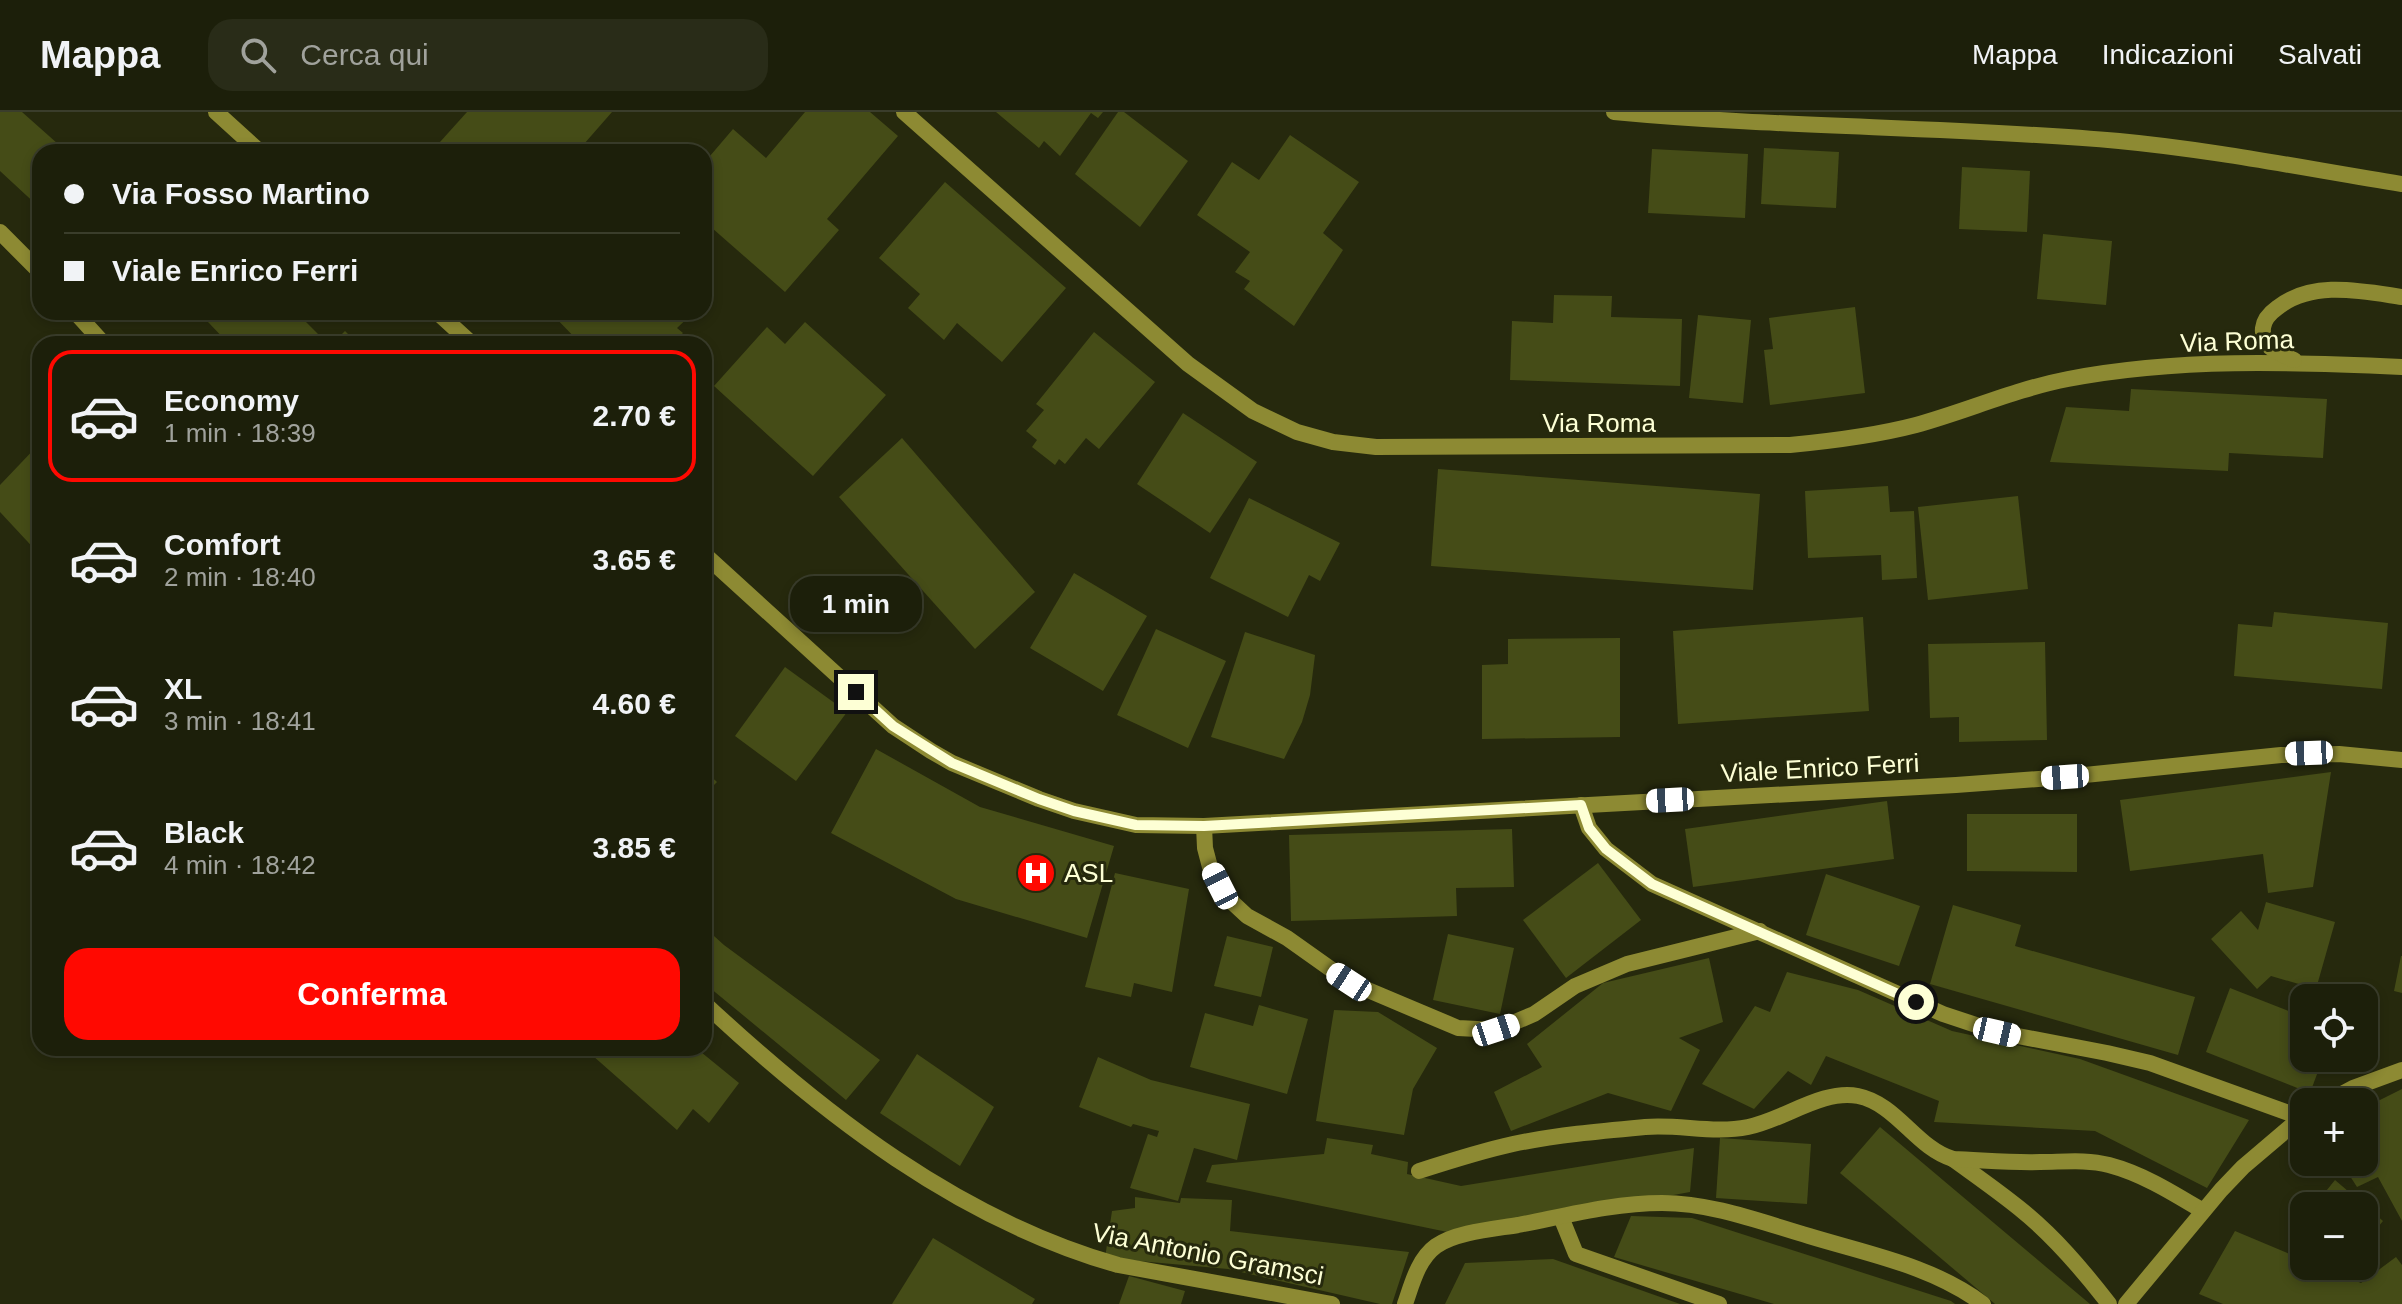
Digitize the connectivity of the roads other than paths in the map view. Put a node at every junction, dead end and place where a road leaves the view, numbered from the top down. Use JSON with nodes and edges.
{"nodes":[{"id":1,"x":216,"y":112,"type":"edge"},
{"id":2,"x":904,"y":112,"type":"edge"},
{"id":3,"x":1614,"y":112,"type":"edge"},
{"id":4,"x":251,"y":144,"type":"edge"},
{"id":5,"x":2402,"y":184,"type":"edge"},
{"id":6,"x":0,"y":232,"type":"edge"},
{"id":7,"x":32,"y":264,"type":"edge"},
{"id":8,"x":2402,"y":297,"type":"edge"},
{"id":9,"x":82,"y":320,"type":"edge"},
{"id":10,"x":446,"y":320,"type":"edge"},
{"id":11,"x":97,"y":336,"type":"edge"},
{"id":12,"x":463,"y":336,"type":"edge"},
{"id":13,"x":2299,"y":363,"type":"junction"},
{"id":14,"x":2402,"y":367,"type":"edge"},
{"id":15,"x":712,"y":561,"type":"edge"},
{"id":16,"x":2402,"y":760,"type":"edge"},
{"id":17,"x":1581,"y":805,"type":"junction"},
{"id":18,"x":1204,"y":826,"type":"junction"},
{"id":19,"x":1760,"y":931,"type":"junction"},
{"id":20,"x":712,"y":1010,"type":"edge"},
{"id":21,"x":2402,"y":1070,"type":"edge"},
{"id":22,"x":2353,"y":1088,"type":"edge"},
{"id":23,"x":2290,"y":1112,"type":"edge"},
{"id":24,"x":2290,"y":1126,"type":"edge"},
{"id":25,"x":1953,"y":1159,"type":"junction"},
{"id":26,"x":1419,"y":1171,"type":"dead end"},
{"id":27,"x":2203,"y":1211,"type":"junction"},
{"id":28,"x":1561,"y":1217,"type":"junction"},
{"id":29,"x":1332,"y":1304,"type":"edge"},
{"id":30,"x":1405,"y":1304,"type":"edge"},
{"id":31,"x":1719,"y":1304,"type":"edge"},
{"id":32,"x":1983,"y":1304,"type":"edge"},
{"id":33,"x":2109,"y":1304,"type":"edge"},
{"id":34,"x":2126,"y":1304,"type":"edge"}],
"edges":[{"from":1,"to":4,"type":"street"},
{"from":2,"to":13,"type":"street","name":"Via Roma"},
{"from":3,"to":5,"type":"street"},
{"from":6,"to":7,"type":"street"},
{"from":8,"to":13,"type":"street"},
{"from":9,"to":11,"type":"street"},
{"from":10,"to":12,"type":"street"},
{"from":13,"to":14,"type":"street","name":"Via Roma"},
{"from":15,"to":18,"type":"street","name":"Viale Enrico Ferri"},
{"from":16,"to":17,"type":"street","name":"Viale Enrico Ferri"},
{"from":17,"to":18,"type":"street","name":"Viale Enrico Ferri"},
{"from":17,"to":19,"type":"street"},
{"from":18,"to":19,"type":"street"},
{"from":19,"to":23,"type":"street"},
{"from":20,"to":29,"type":"street","name":"Via Antonio Gramsci"},
{"from":21,"to":22,"type":"street"},
{"from":24,"to":27,"type":"street"},
{"from":25,"to":26,"type":"street"},
{"from":25,"to":27,"type":"street"},
{"from":25,"to":33,"type":"street"},
{"from":27,"to":34,"type":"street"},
{"from":28,"to":30,"type":"street"},
{"from":28,"to":31,"type":"street"},
{"from":28,"to":32,"type":"street"}]}
